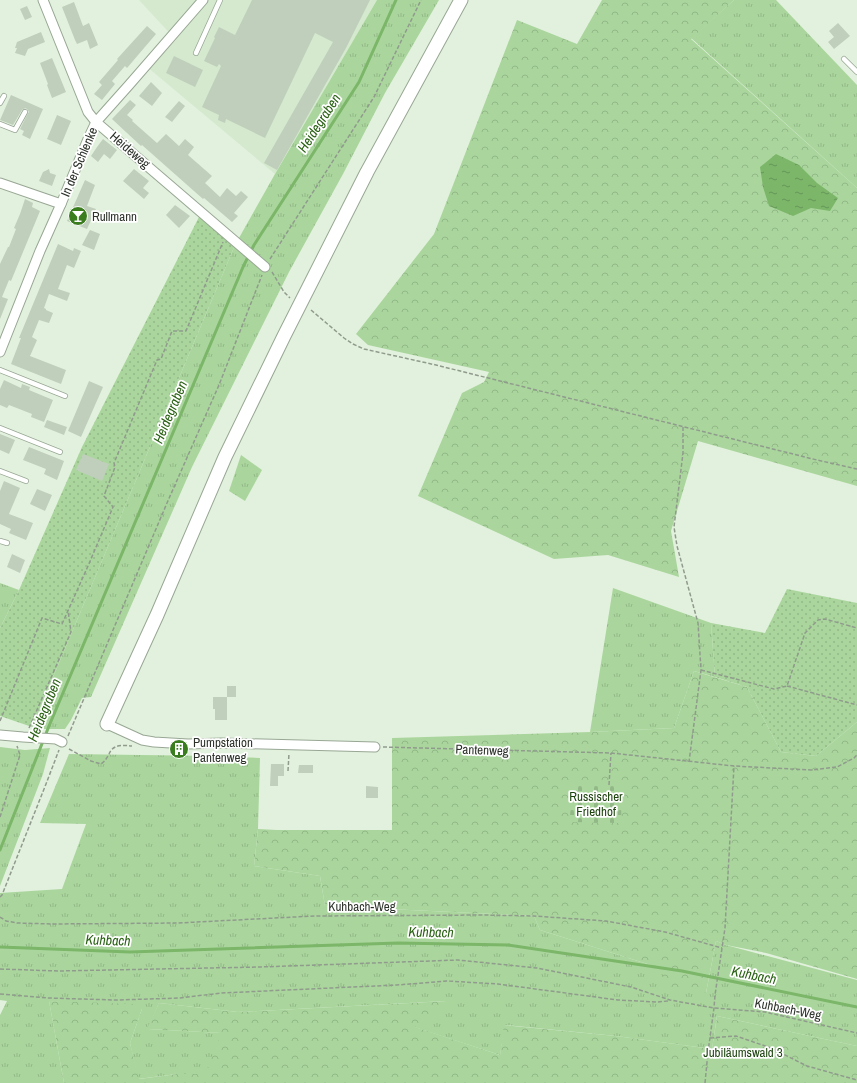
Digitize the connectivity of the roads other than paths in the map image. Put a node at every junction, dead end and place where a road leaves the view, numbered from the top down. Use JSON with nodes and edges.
{"nodes":[{"id":1,"x":43,"y":0,"type":"edge"},
{"id":2,"x":203,"y":0,"type":"edge"},
{"id":3,"x":220,"y":0,"type":"edge"},
{"id":4,"x":461,"y":0,"type":"edge"},
{"id":5,"x":196,"y":53,"type":"dead end"},
{"id":6,"x":844,"y":58,"type":"dead end"},
{"id":7,"x":857,"y":72,"type":"edge"},
{"id":8,"x":4,"y":96,"type":"dead end"},
{"id":9,"x":0,"y":103,"type":"edge"},
{"id":10,"x":25,"y":112,"type":"dead end"},
{"id":11,"x":96,"y":122,"type":"junction"},
{"id":12,"x":0,"y":124,"type":"edge"},
{"id":13,"x":0,"y":183,"type":"edge"},
{"id":14,"x":61,"y":204,"type":"junction"},
{"id":15,"x":265,"y":267,"type":"road end"},
{"id":16,"x":0,"y":352,"type":"edge"},
{"id":17,"x":0,"y":370,"type":"edge"},
{"id":18,"x":65,"y":396,"type":"dead end"},
{"id":19,"x":0,"y":428,"type":"edge"},
{"id":20,"x":60,"y":452,"type":"dead end"},
{"id":21,"x":0,"y":471,"type":"edge"},
{"id":22,"x":26,"y":481,"type":"dead end"},
{"id":23,"x":0,"y":541,"type":"edge"},
{"id":24,"x":7,"y":544,"type":"dead end"},
{"id":25,"x":107,"y":724,"type":"joint"},
{"id":26,"x":0,"y":735,"type":"edge"},
{"id":27,"x":62,"y":742,"type":"road end"},
{"id":28,"x":375,"y":747,"type":"road end"}],
"edges":[{"from":1,"to":11,"type":"street","name":"Heideweg"},
{"from":2,"to":11,"type":"street","name":"In der Schlenke"},
{"from":3,"to":5,"type":"lane"},
{"from":4,"to":25,"type":"main road"},
{"from":6,"to":7,"type":"lane"},
{"from":8,"to":9,"type":"lane"},
{"from":10,"to":12,"type":"lane"},
{"from":11,"to":14,"type":"street","name":"In der Schlenke"},
{"from":11,"to":15,"type":"street","name":"Heideweg"},
{"from":13,"to":14,"type":"street"},
{"from":14,"to":16,"type":"street","name":"In der Schlenke"},
{"from":17,"to":18,"type":"lane"},
{"from":19,"to":20,"type":"lane"},
{"from":21,"to":22,"type":"lane"},
{"from":23,"to":24,"type":"lane"},
{"from":25,"to":28,"type":"street"},
{"from":26,"to":27,"type":"street"}]}
